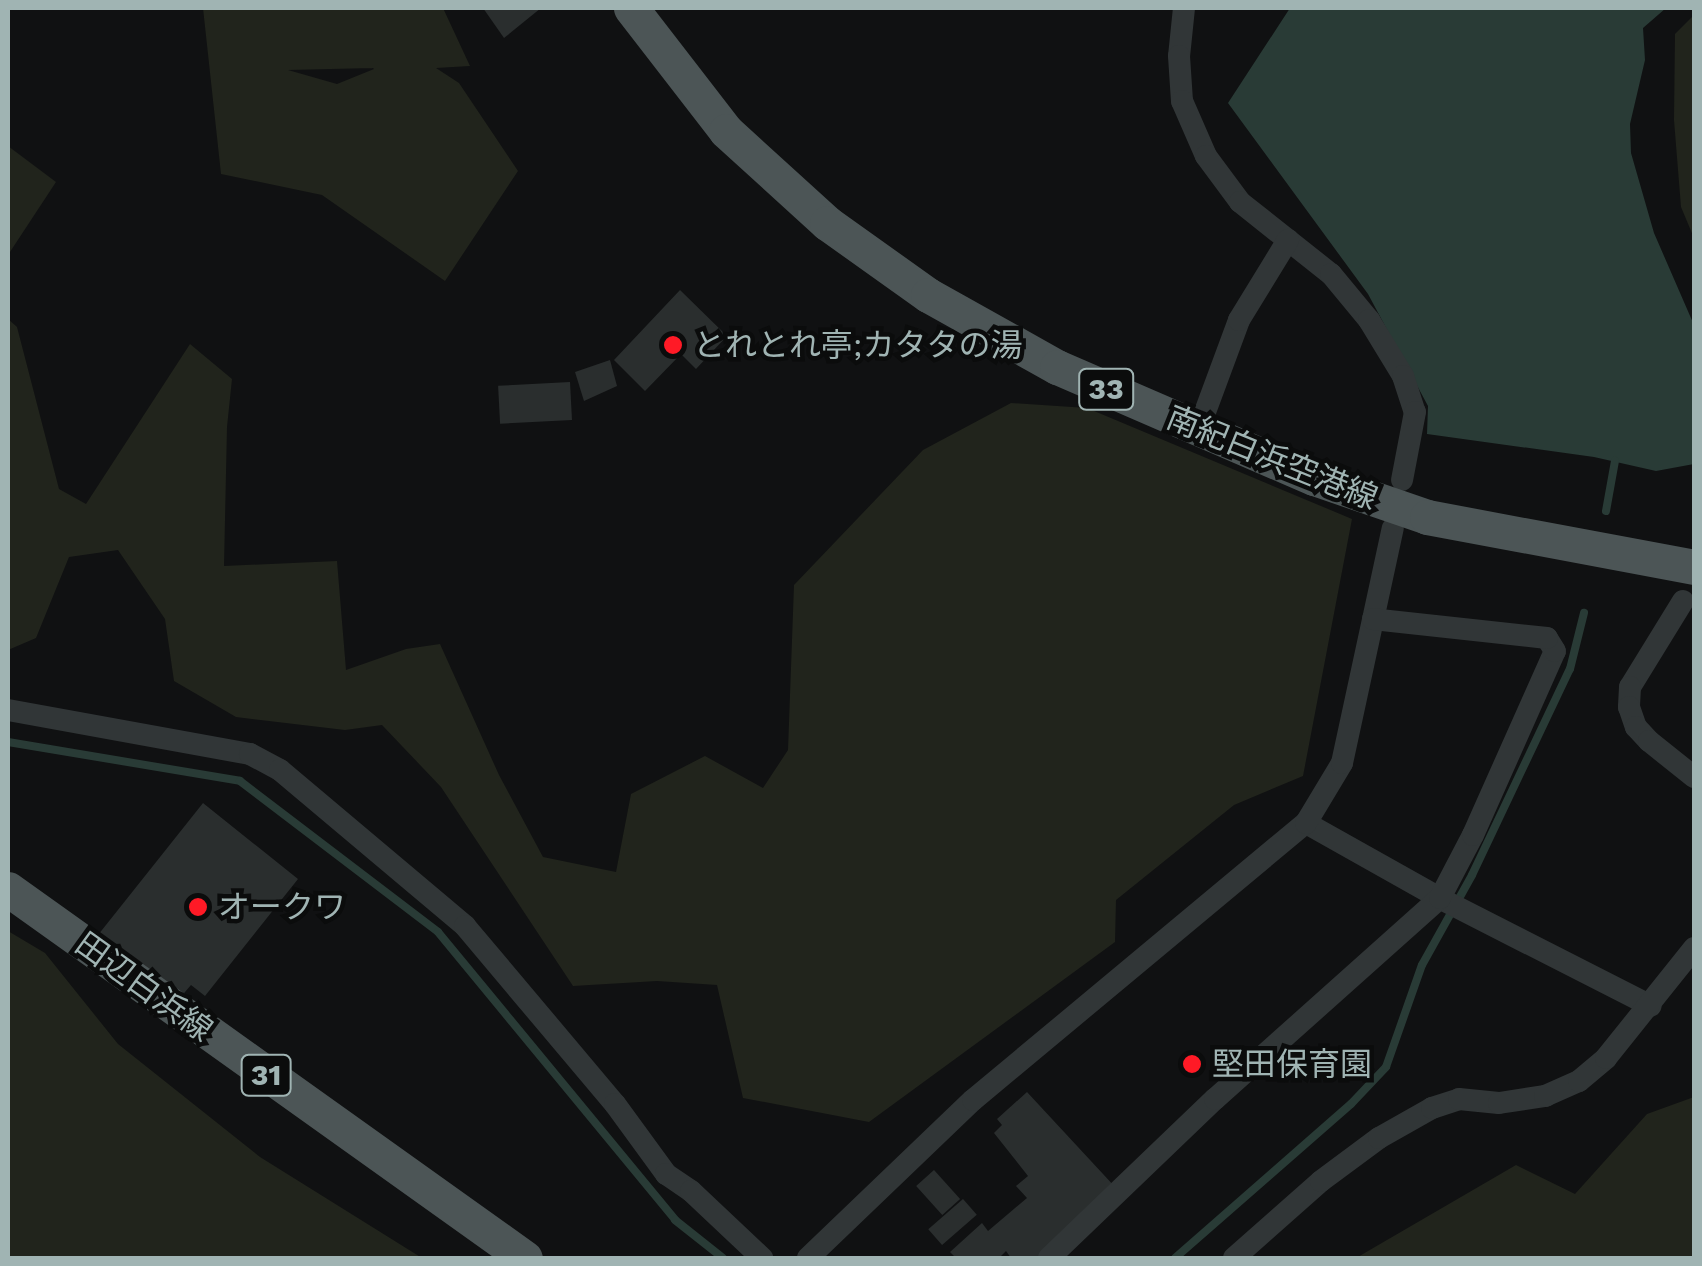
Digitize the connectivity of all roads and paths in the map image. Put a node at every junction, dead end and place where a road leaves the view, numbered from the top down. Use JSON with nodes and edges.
{"nodes":[{"id":1,"x":631,"y":8,"type":"edge"},
{"id":2,"x":1184,"y":8,"type":"edge"},
{"id":3,"x":1288,"y":240,"type":"junction"},
{"id":4,"x":1198,"y":431,"type":"junction"},
{"id":5,"x":1402,"y":480,"type":"dead end"},
{"id":6,"x":1393,"y":528,"type":"dead end"},
{"id":7,"x":1694,"y":567,"type":"edge"},
{"id":8,"x":1683,"y":601,"type":"dead end"},
{"id":9,"x":1374,"y":620,"type":"junction"},
{"id":10,"x":8,"y":710,"type":"edge"},
{"id":11,"x":1694,"y":777,"type":"edge"},
{"id":12,"x":1306,"y":824,"type":"junction"},
{"id":13,"x":8,"y":889,"type":"edge"},
{"id":14,"x":1441,"y":899,"type":"junction"},
{"id":15,"x":1694,"y":948,"type":"edge"},
{"id":16,"x":1651,"y":1006,"type":"junction"},
{"id":17,"x":526,"y":1258,"type":"edge"},
{"id":18,"x":762,"y":1258,"type":"edge"},
{"id":19,"x":808,"y":1258,"type":"edge"},
{"id":20,"x":1049,"y":1258,"type":"edge"},
{"id":21,"x":1234,"y":1258,"type":"edge"}],
"edges":[{"from":1,"to":4,"type":"main road","name":"南紀白浜空港線","number":"33"},
{"from":2,"to":3,"type":"street"},
{"from":3,"to":4,"type":"street"},
{"from":3,"to":5,"type":"street"},
{"from":4,"to":7,"type":"main road","name":"南紀白浜空港線","number":"33"},
{"from":6,"to":9,"type":"street"},
{"from":8,"to":11,"type":"street"},
{"from":9,"to":12,"type":"street"},
{"from":9,"to":14,"type":"street"},
{"from":10,"to":18,"type":"street"},
{"from":12,"to":14,"type":"street"},
{"from":12,"to":19,"type":"street"},
{"from":13,"to":17,"type":"main road","name":"田辺白浜線","number":"31"},
{"from":14,"to":16,"type":"street"},
{"from":14,"to":20,"type":"street"},
{"from":15,"to":16,"type":"street"},
{"from":16,"to":21,"type":"street"}]}
